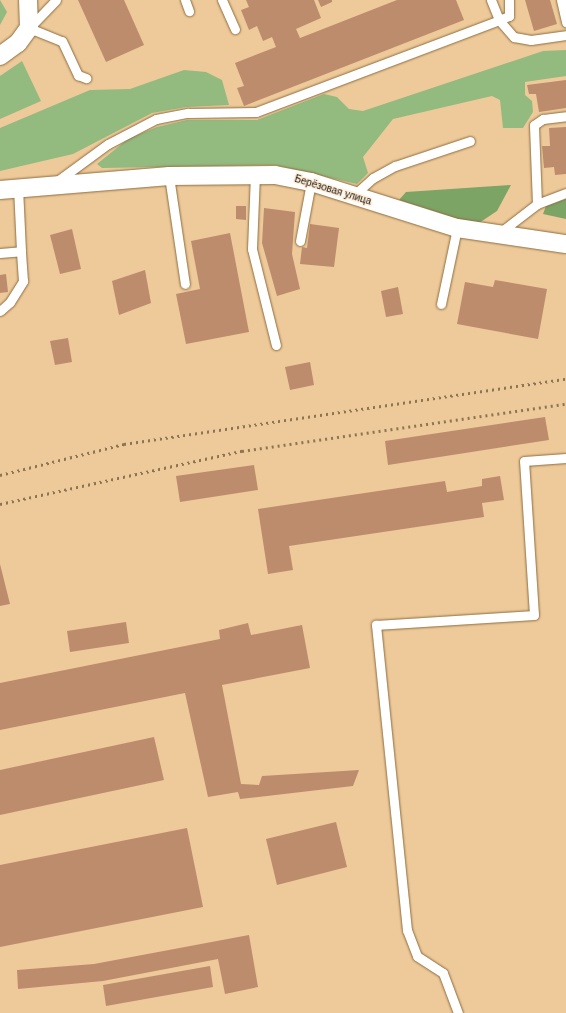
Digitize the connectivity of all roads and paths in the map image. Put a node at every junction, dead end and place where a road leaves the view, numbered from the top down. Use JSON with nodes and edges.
{"nodes":[{"id":1,"x":28,"y":0,"type":"edge"},
{"id":2,"x":56,"y":0,"type":"edge"},
{"id":3,"x":185,"y":0,"type":"edge"},
{"id":4,"x":222,"y":0,"type":"edge"},
{"id":5,"x":491,"y":0,"type":"edge"},
{"id":6,"x":509,"y":0,"type":"edge"},
{"id":7,"x":561,"y":0,"type":"edge"},
{"id":8,"x":189,"y":11,"type":"dead end"},
{"id":9,"x":499,"y":20,"type":"junction"},
{"id":10,"x":566,"y":22,"type":"edge"},
{"id":11,"x":29,"y":28,"type":"junction"},
{"id":12,"x":235,"y":29,"type":"dead end"},
{"id":13,"x":566,"y":35,"type":"edge"},
{"id":14,"x":0,"y":56,"type":"edge"},
{"id":15,"x":86,"y":78,"type":"dead end"},
{"id":16,"x":566,"y":116,"type":"edge"},
{"id":17,"x":470,"y":141,"type":"dead end"},
{"id":18,"x":255,"y":174,"type":"junction"},
{"id":19,"x":169,"y":176,"type":"junction"},
{"id":20,"x":311,"y":182,"type":"junction"},
{"id":21,"x":55,"y":184,"type":"junction"},
{"id":22,"x":18,"y":188,"type":"junction"},
{"id":23,"x":0,"y":190,"type":"edge"},
{"id":24,"x":566,"y":193,"type":"edge"},
{"id":25,"x":354,"y":195,"type":"junction"},
{"id":26,"x":536,"y":204,"type":"junction"},
{"id":27,"x":457,"y":228,"type":"junction"},
{"id":28,"x":497,"y":235,"type":"junction"},
{"id":29,"x":300,"y":241,"type":"dead end"},
{"id":30,"x":566,"y":244,"type":"edge"},
{"id":31,"x":21,"y":251,"type":"junction"},
{"id":32,"x":0,"y":253,"type":"edge"},
{"id":33,"x":185,"y":284,"type":"dead end"},
{"id":34,"x":441,"y":304,"type":"dead end"},
{"id":35,"x":0,"y":311,"type":"edge"},
{"id":36,"x":276,"y":345,"type":"dead end"},
{"id":37,"x":566,"y":458,"type":"edge"},
{"id":38,"x":458,"y":1013,"type":"edge"}],
"edges":[{"from":1,"to":11,"type":"street"},
{"from":2,"to":11,"type":"lane"},
{"from":3,"to":8,"type":"lane"},
{"from":4,"to":12,"type":"lane"},
{"from":5,"to":9,"type":"lane"},
{"from":6,"to":9,"type":"lane"},
{"from":7,"to":10,"type":"lane"},
{"from":9,"to":13,"type":"lane"},
{"from":9,"to":21,"type":"lane"},
{"from":11,"to":14,"type":"street"},
{"from":11,"to":15,"type":"lane"},
{"from":16,"to":26,"type":"lane"},
{"from":17,"to":25,"type":"lane"},
{"from":18,"to":19,"type":"street","name":"Берёзовая улица"},
{"from":18,"to":20,"type":"street","name":"Берёзовая улица"},
{"from":18,"to":36,"type":"lane"},
{"from":19,"to":21,"type":"street","name":"Берёзовая улица"},
{"from":19,"to":33,"type":"lane"},
{"from":20,"to":25,"type":"street","name":"Берёзовая улица"},
{"from":20,"to":29,"type":"lane"},
{"from":21,"to":22,"type":"street","name":"Берёзовая улица"},
{"from":22,"to":23,"type":"street","name":"Берёзовая улица"},
{"from":22,"to":31,"type":"lane"},
{"from":24,"to":26,"type":"lane"},
{"from":25,"to":27,"type":"street","name":"Берёзовая улица"},
{"from":26,"to":28,"type":"lane"},
{"from":27,"to":28,"type":"street","name":"Берёзовая улица"},
{"from":27,"to":34,"type":"lane"},
{"from":28,"to":30,"type":"street","name":"Берёзовая улица"},
{"from":31,"to":32,"type":"lane"},
{"from":31,"to":35,"type":"lane"},
{"from":37,"to":38,"type":"lane"}]}
